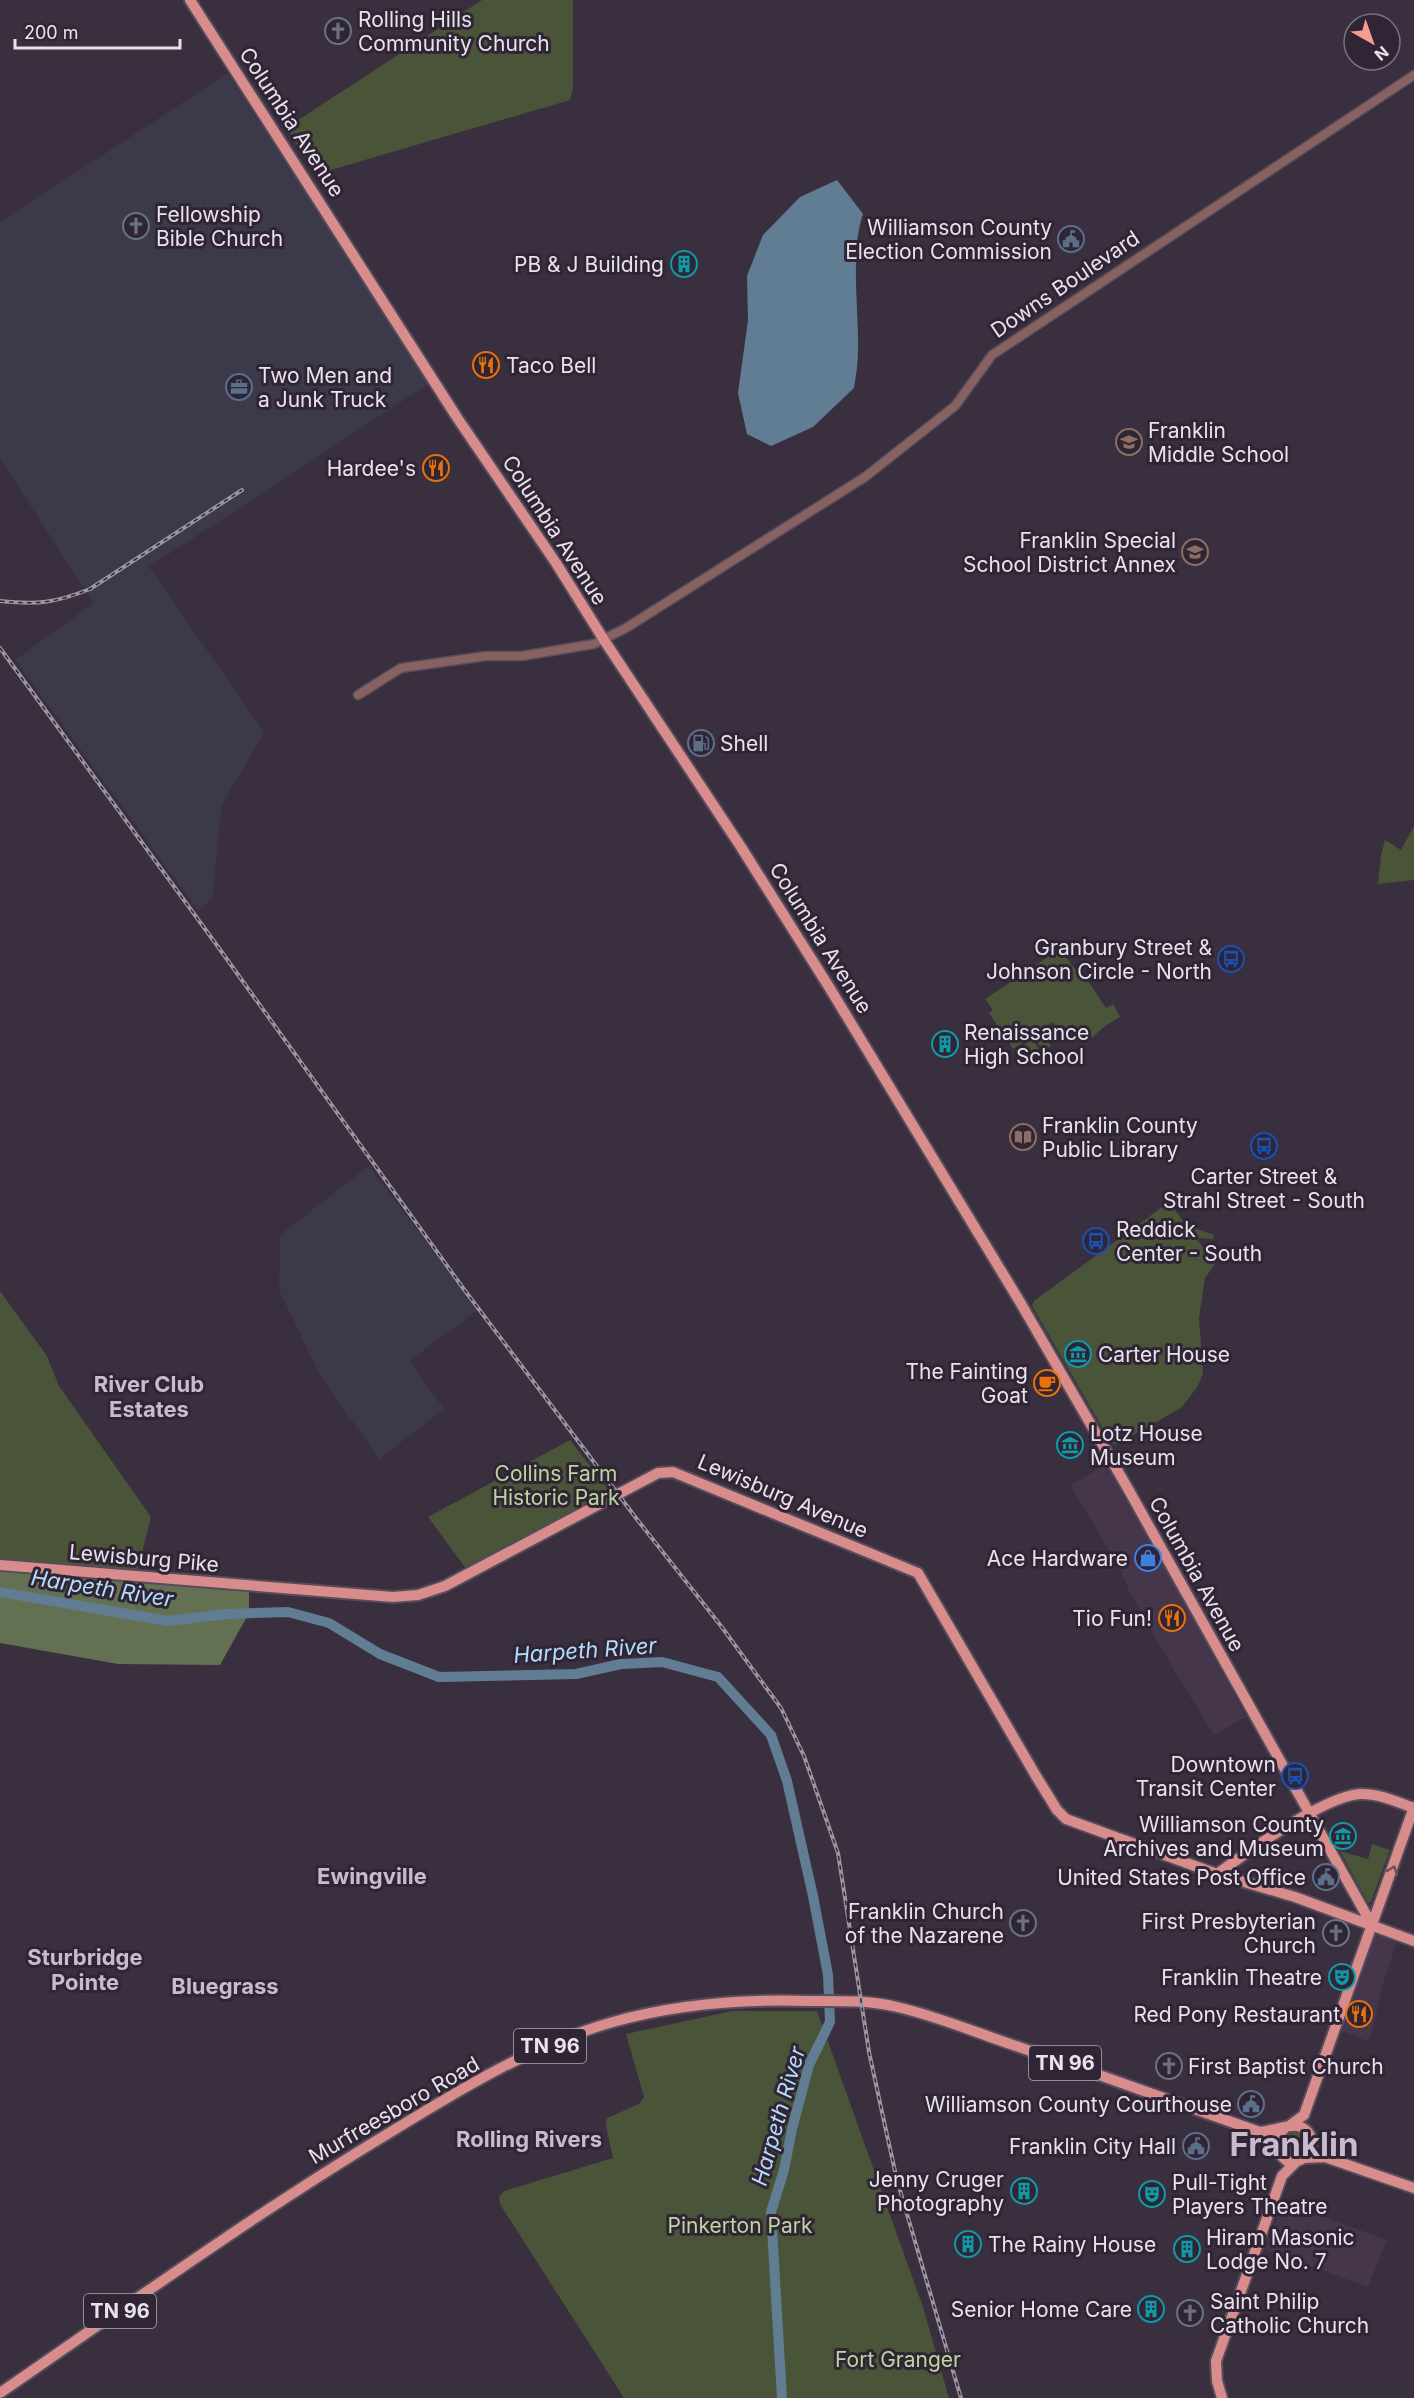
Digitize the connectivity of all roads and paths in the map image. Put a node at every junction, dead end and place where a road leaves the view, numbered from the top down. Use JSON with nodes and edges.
{"nodes":[{"id":1,"x":190,"y":0,"type":"edge"},
{"id":2,"x":1414,"y":75,"type":"edge"},
{"id":3,"x":603,"y":640,"type":"junction"},
{"id":4,"x":358,"y":695,"type":"dead end"},
{"id":5,"x":0,"y":1565,"type":"edge"},
{"id":6,"x":284,"y":1589,"type":"joint"},
{"id":7,"x":1414,"y":1807,"type":"edge"},
{"id":8,"x":1309,"y":1815,"type":"junction"},
{"id":9,"x":1217,"y":1874,"type":"junction"},
{"id":10,"x":1372,"y":1925,"type":"junction"},
{"id":11,"x":1414,"y":1941,"type":"edge"},
{"id":12,"x":1304,"y":2115,"type":"junction"},
{"id":13,"x":1288,"y":2126,"type":"junction"},
{"id":14,"x":1260,"y":2132,"type":"junction"},
{"id":15,"x":1309,"y":2137,"type":"junction"},
{"id":16,"x":1278,"y":2152,"type":"junction"},
{"id":17,"x":1325,"y":2157,"type":"junction"},
{"id":18,"x":1300,"y":2160,"type":"junction"},
{"id":19,"x":1282,"y":2176,"type":"junction"},
{"id":20,"x":1414,"y":2188,"type":"edge"},
{"id":21,"x":0,"y":2393,"type":"edge"},
{"id":22,"x":1222,"y":2398,"type":"edge"}],
"edges":[{"from":1,"to":3,"type":"main road","name":"Columbia Avenue"},
{"from":2,"to":3,"type":"street","name":"Downs Boulevard"},
{"from":3,"to":4,"type":"street","name":"Downs Boulevard"},
{"from":3,"to":8,"type":"main road","name":"Columbia Avenue"},
{"from":5,"to":6,"type":"main road","name":"Lewisburg Pike"},
{"from":6,"to":9,"type":"main road","name":"Lewisburg Avenue"},
{"from":7,"to":8,"type":"main road"},
{"from":10,"to":7,"type":"main road","one_way":true},
{"from":8,"to":9,"type":"main road"},
{"from":8,"to":10,"type":"main road","name":"Columbia Avenue"},
{"from":9,"to":10,"type":"main road","name":"Lewisburg Avenue"},
{"from":10,"to":11,"type":"main road","name":"Lewisburg Avenue"},
{"from":10,"to":12,"type":"main road"},
{"from":12,"to":13,"type":"main road"},
{"from":12,"to":15,"type":"main road"},
{"from":13,"to":14,"type":"main road"},
{"from":13,"to":15,"type":"main road"},
{"from":13,"to":16,"type":"main road"},
{"from":14,"to":16,"type":"main road","number":"TN 96"},
{"from":14,"to":21,"type":"main road","name":"Murfreesboro Road","number":"TN 96"},
{"from":15,"to":17,"type":"main road"},
{"from":15,"to":18,"type":"main road"},
{"from":16,"to":18,"type":"main road","number":"TN 96"},
{"from":16,"to":19,"type":"main road"},
{"from":17,"to":18,"type":"main road"},
{"from":17,"to":20,"type":"main road"},
{"from":18,"to":19,"type":"main road"},
{"from":19,"to":22,"type":"main road"}]}
